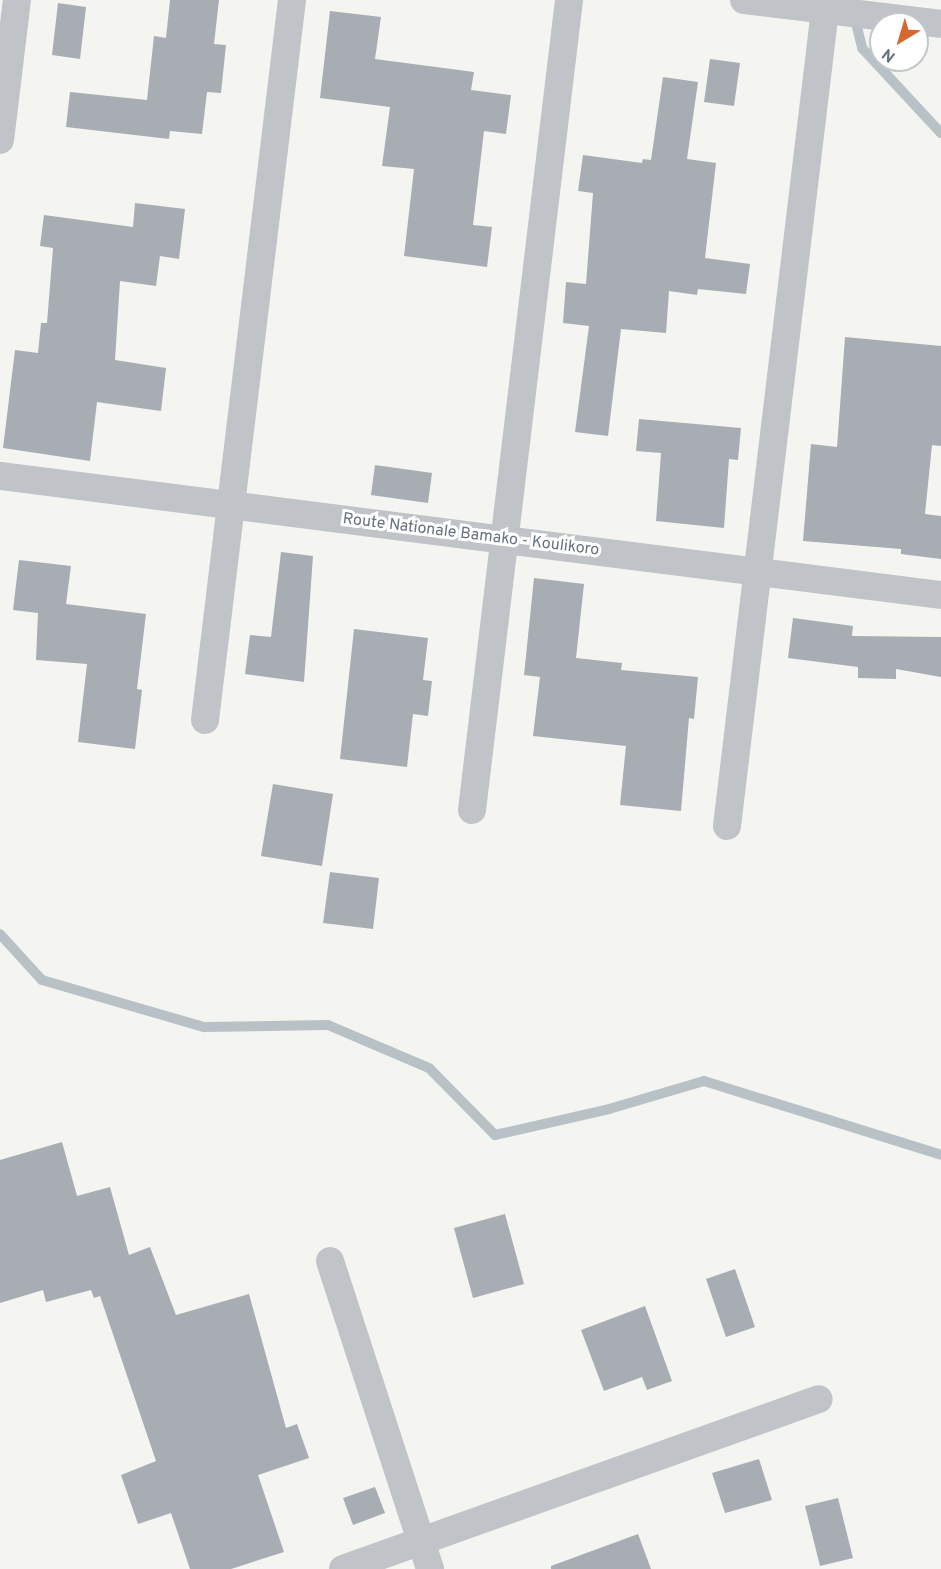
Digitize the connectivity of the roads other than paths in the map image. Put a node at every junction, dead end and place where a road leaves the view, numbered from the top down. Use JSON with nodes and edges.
{"nodes":[{"id":1,"x":17,"y":0,"type":"edge"},
{"id":2,"x":292,"y":0,"type":"edge"},
{"id":3,"x":569,"y":0,"type":"edge"},
{"id":4,"x":744,"y":0,"type":"edge"},
{"id":5,"x":825,"y":10,"type":"junction"},
{"id":6,"x":941,"y":24,"type":"edge"},
{"id":7,"x":0,"y":140,"type":"edge"},
{"id":8,"x":0,"y":476,"type":"edge"},
{"id":9,"x":231,"y":505,"type":"junction"},
{"id":10,"x":505,"y":540,"type":"junction"},
{"id":11,"x":758,"y":572,"type":"junction"},
{"id":12,"x":941,"y":595,"type":"edge"},
{"id":13,"x":205,"y":720,"type":"dead end"},
{"id":14,"x":472,"y":810,"type":"dead end"},
{"id":15,"x":727,"y":826,"type":"dead end"},
{"id":16,"x":330,"y":1261,"type":"dead end"},
{"id":17,"x":819,"y":1400,"type":"dead end"},
{"id":18,"x":421,"y":1541,"type":"junction"},
{"id":19,"x":343,"y":1569,"type":"edge"},
{"id":20,"x":430,"y":1569,"type":"edge"}],
"edges":[{"from":1,"to":7,"type":"street"},
{"from":2,"to":9,"type":"street"},
{"from":3,"to":10,"type":"street"},
{"from":4,"to":5,"type":"street"},
{"from":5,"to":6,"type":"street"},
{"from":5,"to":11,"type":"street"},
{"from":8,"to":9,"type":"street","name":"Route Nationale Bamako - Koulikoro"},
{"from":9,"to":10,"type":"street","name":"Route Nationale Bamako - Koulikoro"},
{"from":9,"to":13,"type":"street"},
{"from":10,"to":11,"type":"street","name":"Route Nationale Bamako - Koulikoro"},
{"from":10,"to":14,"type":"street"},
{"from":11,"to":12,"type":"street","name":"Route Nationale Bamako - Koulikoro"},
{"from":11,"to":15,"type":"street"},
{"from":16,"to":18,"type":"street"},
{"from":17,"to":18,"type":"street"},
{"from":18,"to":19,"type":"street"},
{"from":18,"to":20,"type":"street"}]}
